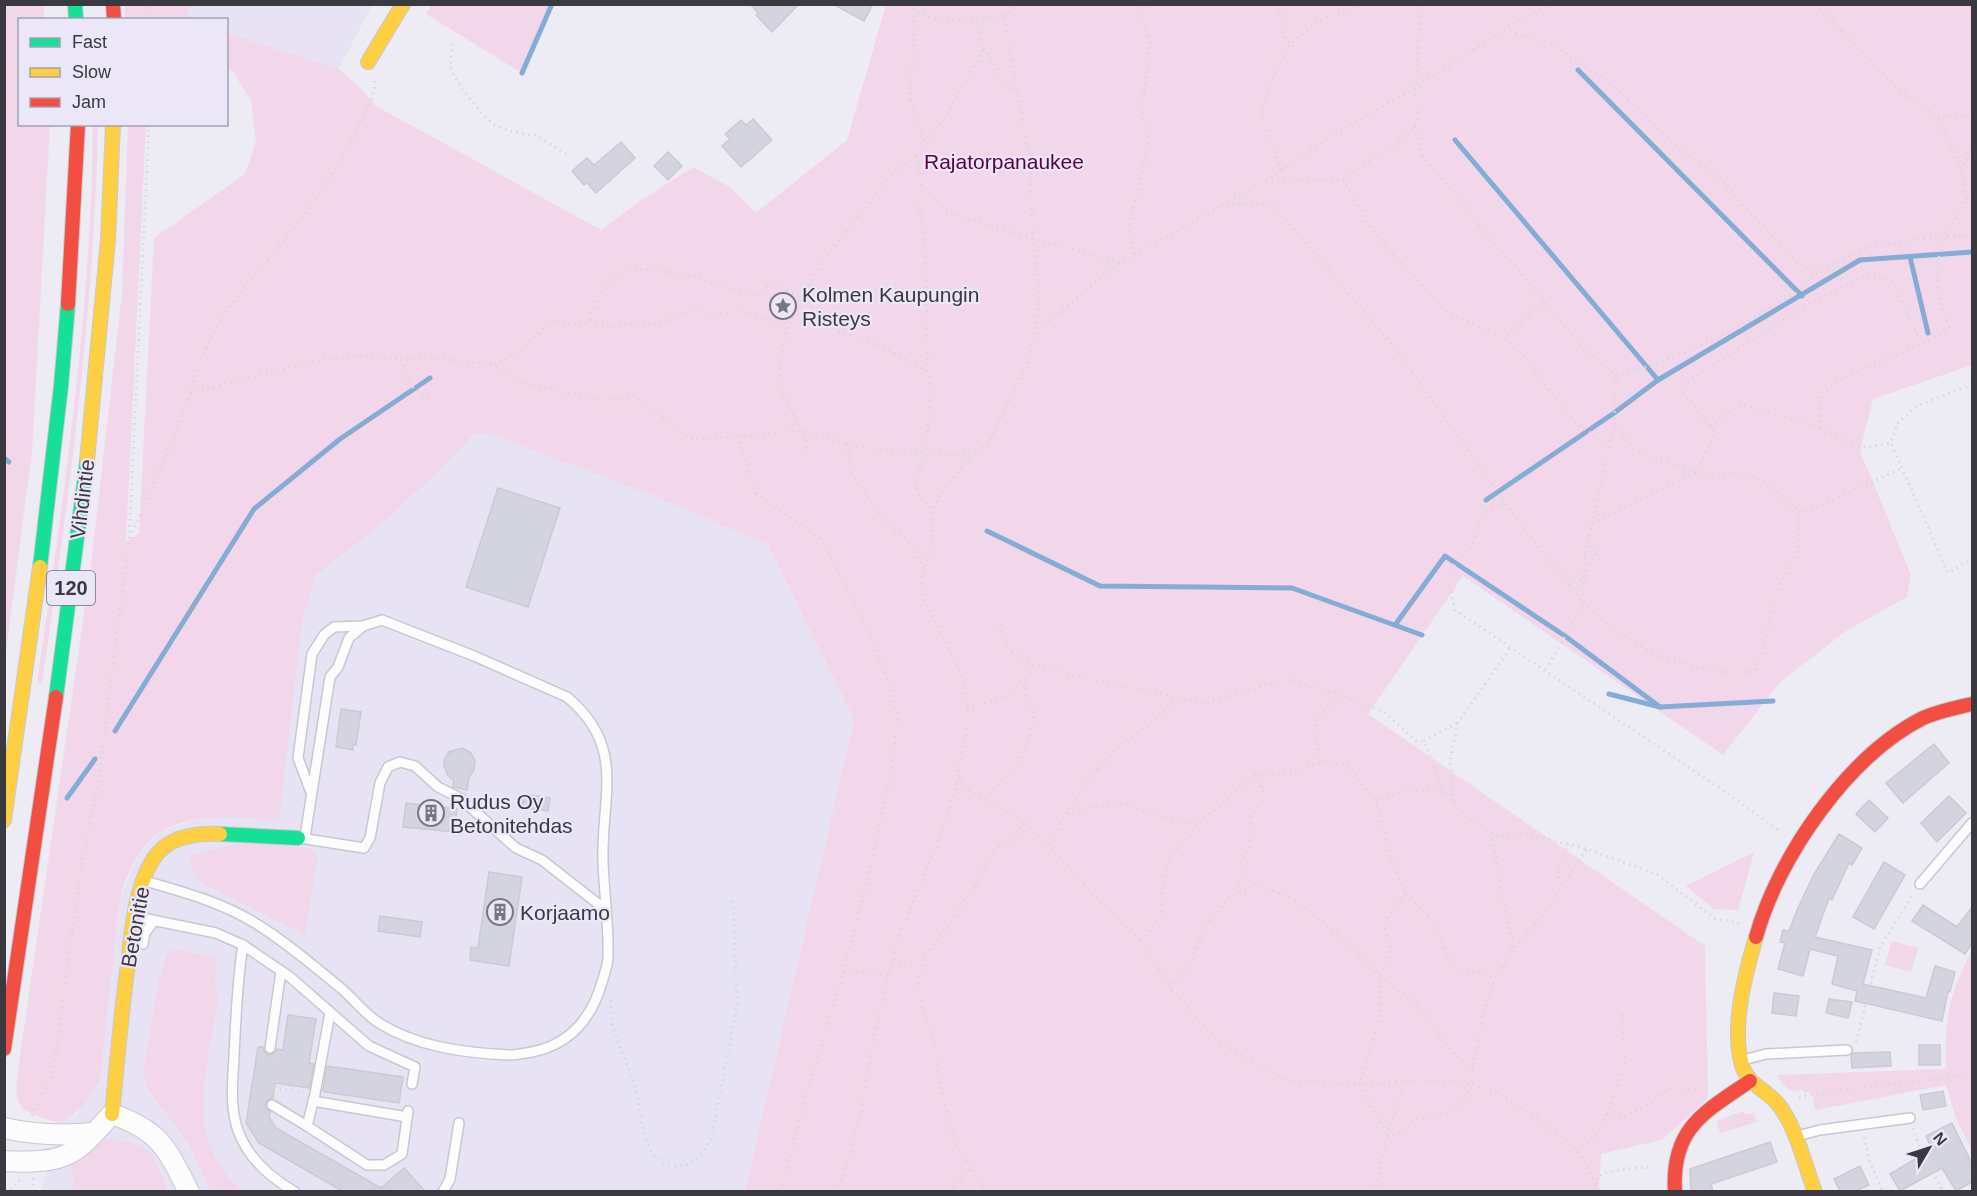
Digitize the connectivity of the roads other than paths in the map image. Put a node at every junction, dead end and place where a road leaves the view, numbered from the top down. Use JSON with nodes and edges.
{"nodes":[{"id":1,"x":403,"y":4,"type":"edge"},
{"id":2,"x":369,"y":61,"type":"road end"},
{"id":3,"x":78,"y":126,"type":"edge"},
{"id":4,"x":113,"y":126,"type":"edge"},
{"id":5,"x":363,"y":626,"type":"junction"},
{"id":6,"x":1972,"y":704,"type":"edge"},
{"id":7,"x":311,"y":792,"type":"junction"},
{"id":8,"x":4,"y":820,"type":"edge"},
{"id":9,"x":1972,"y":824,"type":"edge"},
{"id":10,"x":301,"y":838,"type":"junction"},
{"id":11,"x":143,"y":881,"type":"junction"},
{"id":12,"x":1920,"y":884,"type":"road end"},
{"id":13,"x":606,"y":910,"type":"junction"},
{"id":14,"x":134,"y":917,"type":"junction"},
{"id":15,"x":154,"y":921,"type":"junction"},
{"id":16,"x":243,"y":945,"type":"junction"},
{"id":17,"x":142,"y":955,"type":"dead end"},
{"id":18,"x":281,"y":970,"type":"junction"},
{"id":19,"x":330,"y":1013,"type":"junction"},
{"id":20,"x":270,"y":1048,"type":"dead end"},
{"id":21,"x":4,"y":1049,"type":"edge"},
{"id":22,"x":1847,"y":1050,"type":"road end"},
{"id":23,"x":128,"y":1056,"type":"dead end"},
{"id":24,"x":1741,"y":1061,"type":"junction"},
{"id":25,"x":116,"y":1077,"type":"junction"},
{"id":26,"x":1750,"y":1081,"type":"junction"},
{"id":27,"x":412,"y":1084,"type":"dead end"},
{"id":28,"x":315,"y":1096,"type":"junction"},
{"id":29,"x":272,"y":1105,"type":"dead end"},
{"id":30,"x":112,"y":1114,"type":"junction"},
{"id":31,"x":1910,"y":1118,"type":"road end"},
{"id":32,"x":459,"y":1123,"type":"dead end"},
{"id":33,"x":307,"y":1126,"type":"junction"},
{"id":34,"x":4,"y":1128,"type":"edge"},
{"id":35,"x":93,"y":1132,"type":"junction"},
{"id":36,"x":1793,"y":1137,"type":"junction"},
{"id":37,"x":4,"y":1161,"type":"edge"},
{"id":38,"x":189,"y":1191,"type":"edge"},
{"id":39,"x":295,"y":1191,"type":"edge"},
{"id":40,"x":443,"y":1191,"type":"edge"},
{"id":41,"x":1675,"y":1191,"type":"edge"},
{"id":42,"x":1815,"y":1191,"type":"edge"}],
"edges":[{"from":1,"to":2,"type":"main road"},
{"from":3,"to":8,"type":"main road","name":"Vihdintie","number":"120"},
{"from":4,"to":21,"type":"main road","name":"Vihdintie","number":"120"},
{"from":5,"to":7,"type":"lane"},
{"from":5,"to":7,"type":"lane"},
{"from":5,"to":13,"type":"lane"},
{"from":6,"to":24,"type":"main road"},
{"from":7,"to":10,"type":"lane"},
{"from":9,"to":12,"type":"lane"},
{"from":10,"to":11,"type":"main road","name":"Betonitie"},
{"from":10,"to":13,"type":"lane"},
{"from":11,"to":13,"type":"lane"},
{"from":11,"to":14,"type":"main road","name":"Betonitie"},
{"from":14,"to":15,"type":"lane"},
{"from":14,"to":25,"type":"main road","name":"Betonitie"},
{"from":15,"to":16,"type":"lane"},
{"from":15,"to":17,"type":"lane"},
{"from":16,"to":18,"type":"lane"},
{"from":16,"to":39,"type":"lane"},
{"from":18,"to":19,"type":"lane"},
{"from":18,"to":20,"type":"lane"},
{"from":19,"to":27,"type":"lane"},
{"from":19,"to":28,"type":"lane"},
{"from":22,"to":24,"type":"lane"},
{"from":23,"to":25,"type":"lane"},
{"from":24,"to":26,"type":"main road"},
{"from":25,"to":30,"type":"main road","name":"Betonitie"},
{"from":26,"to":36,"type":"main road"},
{"from":26,"to":41,"type":"main road"},
{"from":28,"to":33,"type":"lane"},
{"from":28,"to":33,"type":"lane"},
{"from":29,"to":33,"type":"lane"},
{"from":30,"to":35,"type":"street"},
{"from":30,"to":38,"type":"street"},
{"from":31,"to":36,"type":"lane"},
{"from":32,"to":40,"type":"lane"},
{"from":34,"to":35,"type":"street"},
{"from":35,"to":37,"type":"street"},
{"from":36,"to":42,"type":"main road"}]}
